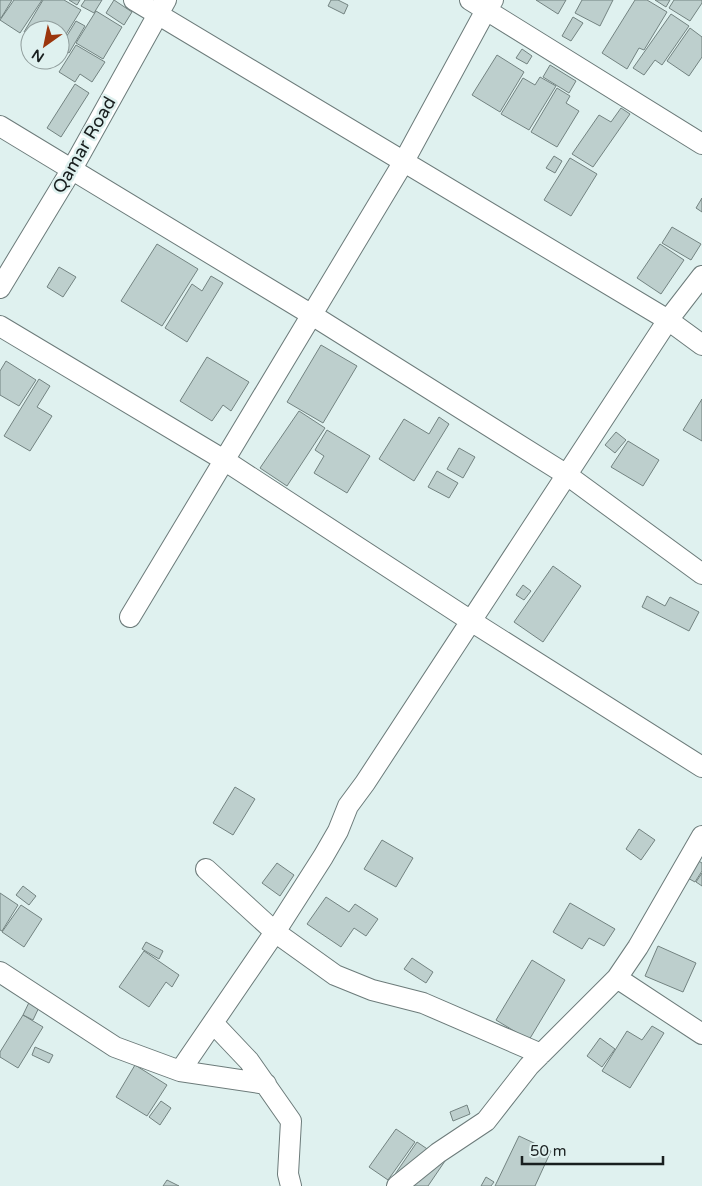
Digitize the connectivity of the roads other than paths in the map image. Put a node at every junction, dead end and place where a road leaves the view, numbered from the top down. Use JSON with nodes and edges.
{"nodes":[{"id":1,"x":134,"y":0,"type":"edge"},
{"id":2,"x":483,"y":3,"type":"edge"},
{"id":3,"x":162,"y":7,"type":"edge"},
{"id":4,"x":0,"y":126,"type":"edge"},
{"id":5,"x":702,"y":144,"type":"edge"},
{"id":6,"x":403,"y":163,"type":"junction"},
{"id":7,"x":72,"y":169,"type":"junction"},
{"id":8,"x":702,"y":276,"type":"edge"},
{"id":9,"x":0,"y":288,"type":"edge"},
{"id":10,"x":312,"y":315,"type":"junction"},
{"id":11,"x":668,"y":320,"type":"junction"},
{"id":12,"x":0,"y":326,"type":"edge"},
{"id":13,"x":702,"y":346,"type":"edge"},
{"id":14,"x":224,"y":460,"type":"junction"},
{"id":15,"x":567,"y":474,"type":"junction"},
{"id":16,"x":702,"y":574,"type":"edge"},
{"id":17,"x":130,"y":616,"type":"dead end"},
{"id":18,"x":472,"y":621,"type":"junction"},
{"id":19,"x":702,"y":767,"type":"edge"},
{"id":20,"x":702,"y":836,"type":"edge"},
{"id":21,"x":206,"y":870,"type":"dead end"},
{"id":22,"x":275,"y":932,"type":"junction"},
{"id":23,"x":0,"y":972,"type":"edge"},
{"id":24,"x":617,"y":978,"type":"junction"},
{"id":25,"x":213,"y":1023,"type":"junction"},
{"id":26,"x":702,"y":1034,"type":"edge"},
{"id":27,"x":541,"y":1054,"type":"junction"},
{"id":28,"x":180,"y":1071,"type":"junction"},
{"id":29,"x":266,"y":1084,"type":"junction"},
{"id":30,"x":291,"y":1186,"type":"edge"},
{"id":31,"x":397,"y":1186,"type":"edge"}],
"edges":[{"from":1,"to":3,"type":"street"},
{"from":2,"to":5,"type":"street"},
{"from":2,"to":6,"type":"street"},
{"from":3,"to":6,"type":"street"},
{"from":3,"to":7,"type":"street","name":"Qamar Road"},
{"from":4,"to":7,"type":"street"},
{"from":6,"to":10,"type":"street"},
{"from":6,"to":11,"type":"street"},
{"from":7,"to":9,"type":"street","name":"Qamar Road"},
{"from":7,"to":10,"type":"street"},
{"from":8,"to":11,"type":"street"},
{"from":10,"to":14,"type":"street"},
{"from":10,"to":15,"type":"street"},
{"from":11,"to":13,"type":"street"},
{"from":11,"to":15,"type":"street"},
{"from":12,"to":14,"type":"street"},
{"from":14,"to":17,"type":"street"},
{"from":14,"to":18,"type":"street"},
{"from":15,"to":16,"type":"street"},
{"from":15,"to":18,"type":"street"},
{"from":18,"to":19,"type":"street"},
{"from":18,"to":22,"type":"street"},
{"from":20,"to":24,"type":"street"},
{"from":21,"to":22,"type":"street"},
{"from":22,"to":25,"type":"street"},
{"from":22,"to":27,"type":"street"},
{"from":23,"to":28,"type":"street"},
{"from":24,"to":26,"type":"street"},
{"from":24,"to":27,"type":"street"},
{"from":25,"to":28,"type":"street"},
{"from":25,"to":29,"type":"street"},
{"from":27,"to":31,"type":"street"},
{"from":28,"to":29,"type":"street"},
{"from":29,"to":30,"type":"street"}]}
